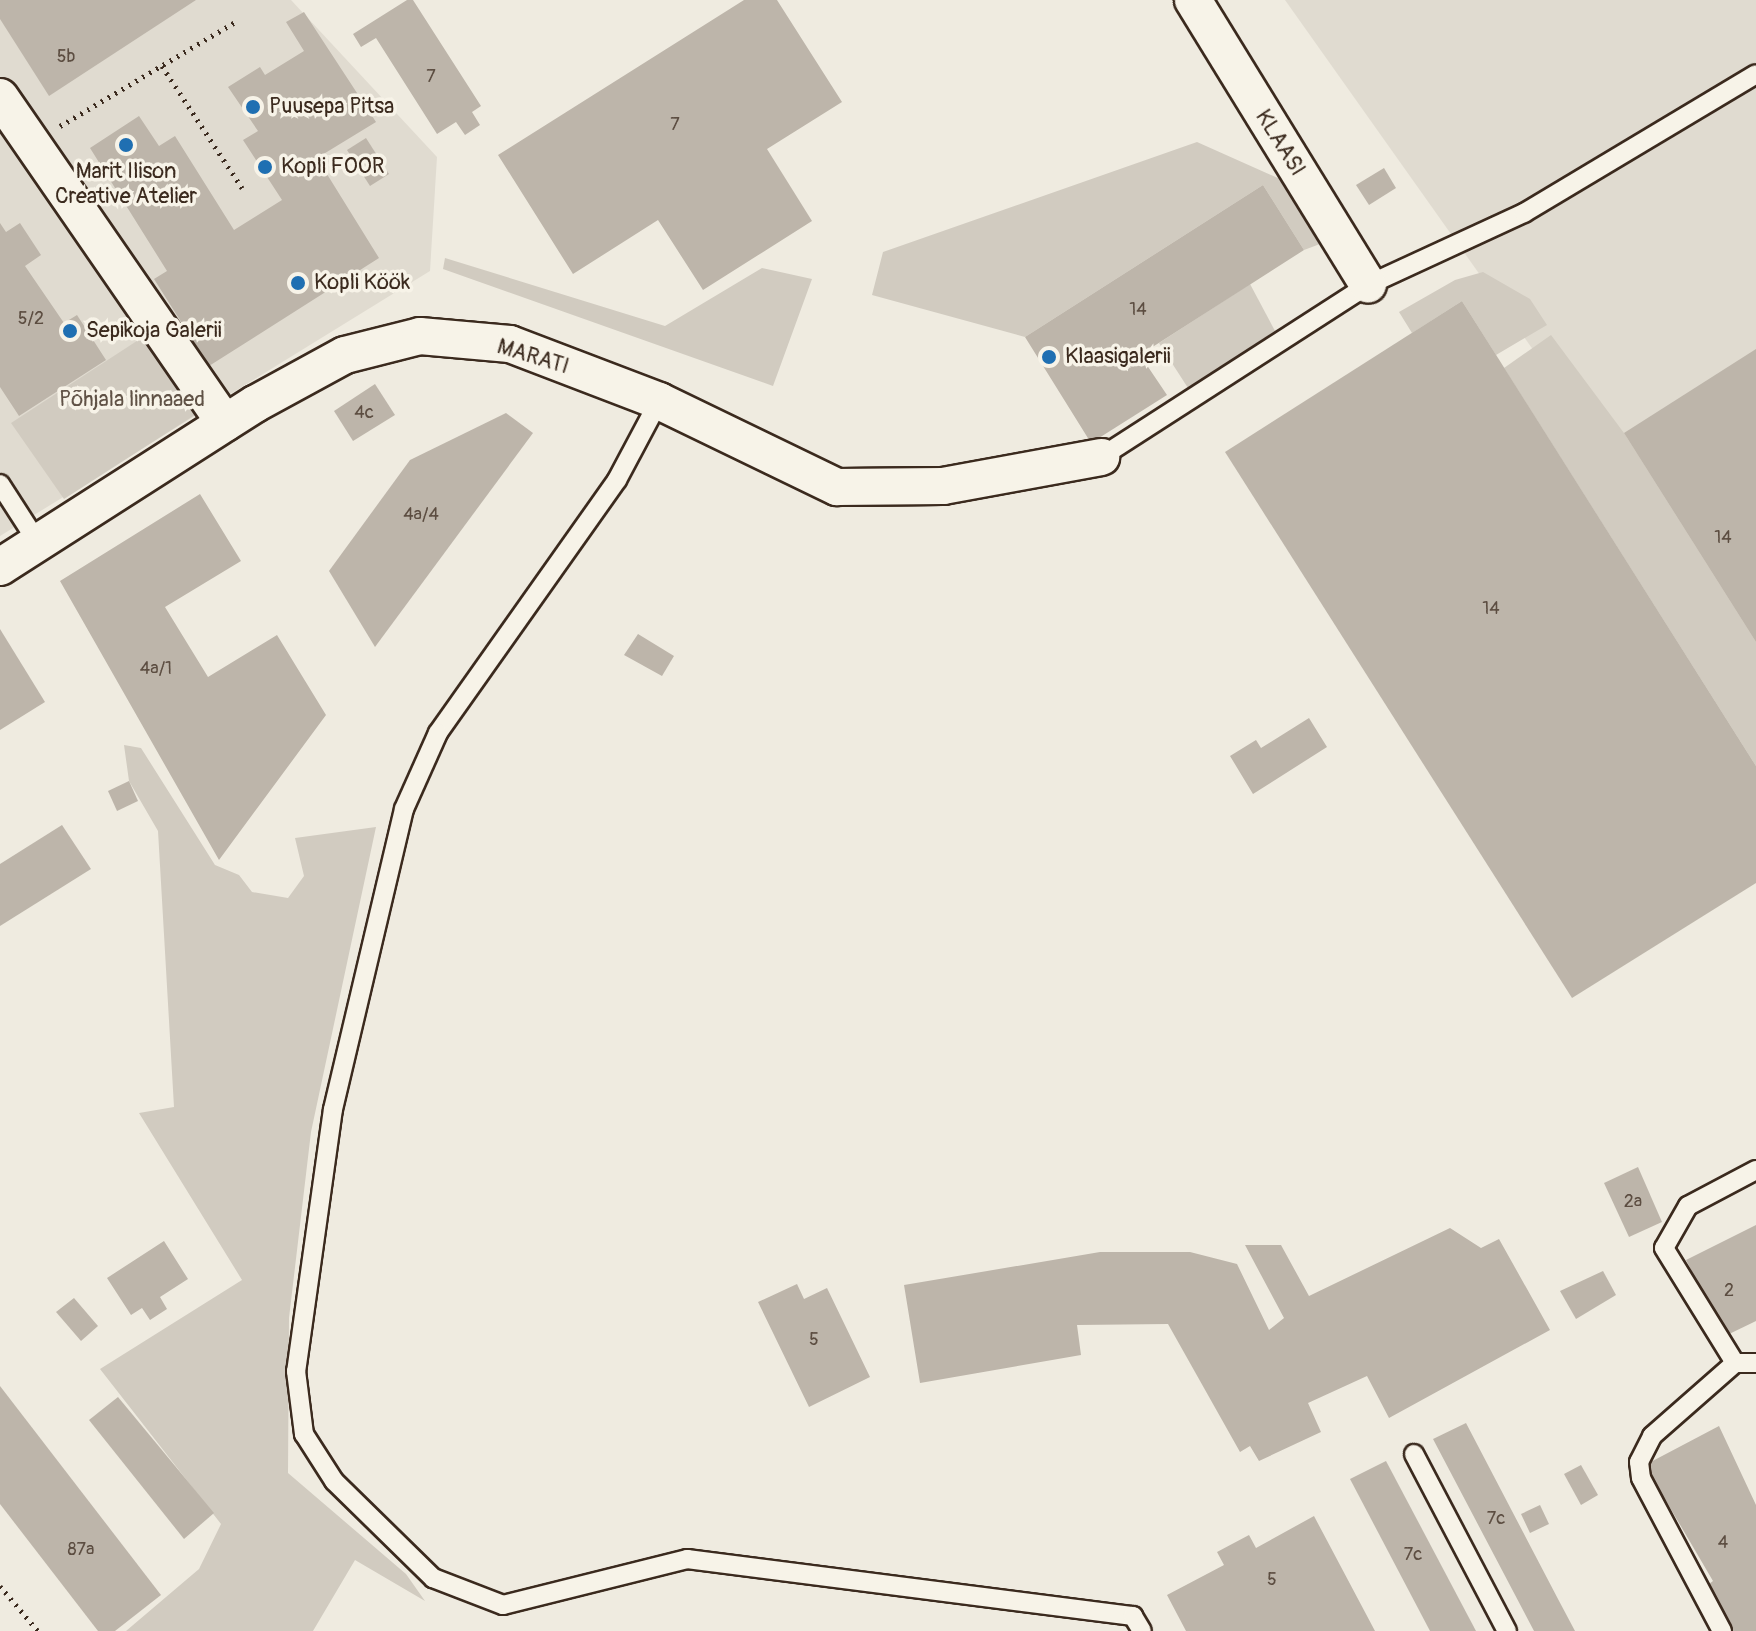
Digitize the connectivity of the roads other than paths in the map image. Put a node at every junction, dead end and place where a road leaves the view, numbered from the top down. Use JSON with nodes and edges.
{"nodes":[{"id":1,"x":1193,"y":0,"type":"edge"},
{"id":2,"x":1756,"y":74,"type":"edge"},
{"id":3,"x":0,"y":97,"type":"edge"},
{"id":4,"x":1368,"y":285,"type":"junction"},
{"id":5,"x":659,"y":401,"type":"junction"},
{"id":6,"x":225,"y":423,"type":"junction"},
{"id":7,"x":1101,"y":457,"type":"joint"},
{"id":8,"x":0,"y":484,"type":"edge"},
{"id":9,"x":38,"y":543,"type":"junction"},
{"id":10,"x":0,"y":567,"type":"edge"},
{"id":11,"x":1756,"y":1170,"type":"edge"},
{"id":12,"x":1735,"y":1363,"type":"junction"},
{"id":13,"x":1756,"y":1363,"type":"edge"},
{"id":14,"x":1414,"y":1454,"type":"dead end"},
{"id":15,"x":1142,"y":1631,"type":"edge"},
{"id":16,"x":1507,"y":1631,"type":"edge"},
{"id":17,"x":1722,"y":1631,"type":"edge"}],
"edges":[{"from":1,"to":4,"type":"street","name":"KLAASI"},
{"from":2,"to":4,"type":"lane"},
{"from":3,"to":6,"type":"street"},
{"from":4,"to":7,"type":"lane"},
{"from":5,"to":6,"type":"street","name":"MARATI"},
{"from":5,"to":7,"type":"street","name":"MARATI"},
{"from":5,"to":15,"type":"lane"},
{"from":6,"to":9,"type":"street","name":"MARATI"},
{"from":8,"to":9,"type":"lane"},
{"from":9,"to":10,"type":"street","name":"MARATI"},
{"from":11,"to":12,"type":"lane"},
{"from":12,"to":13,"type":"lane"},
{"from":12,"to":17,"type":"lane"},
{"from":14,"to":16,"type":"lane"}]}
